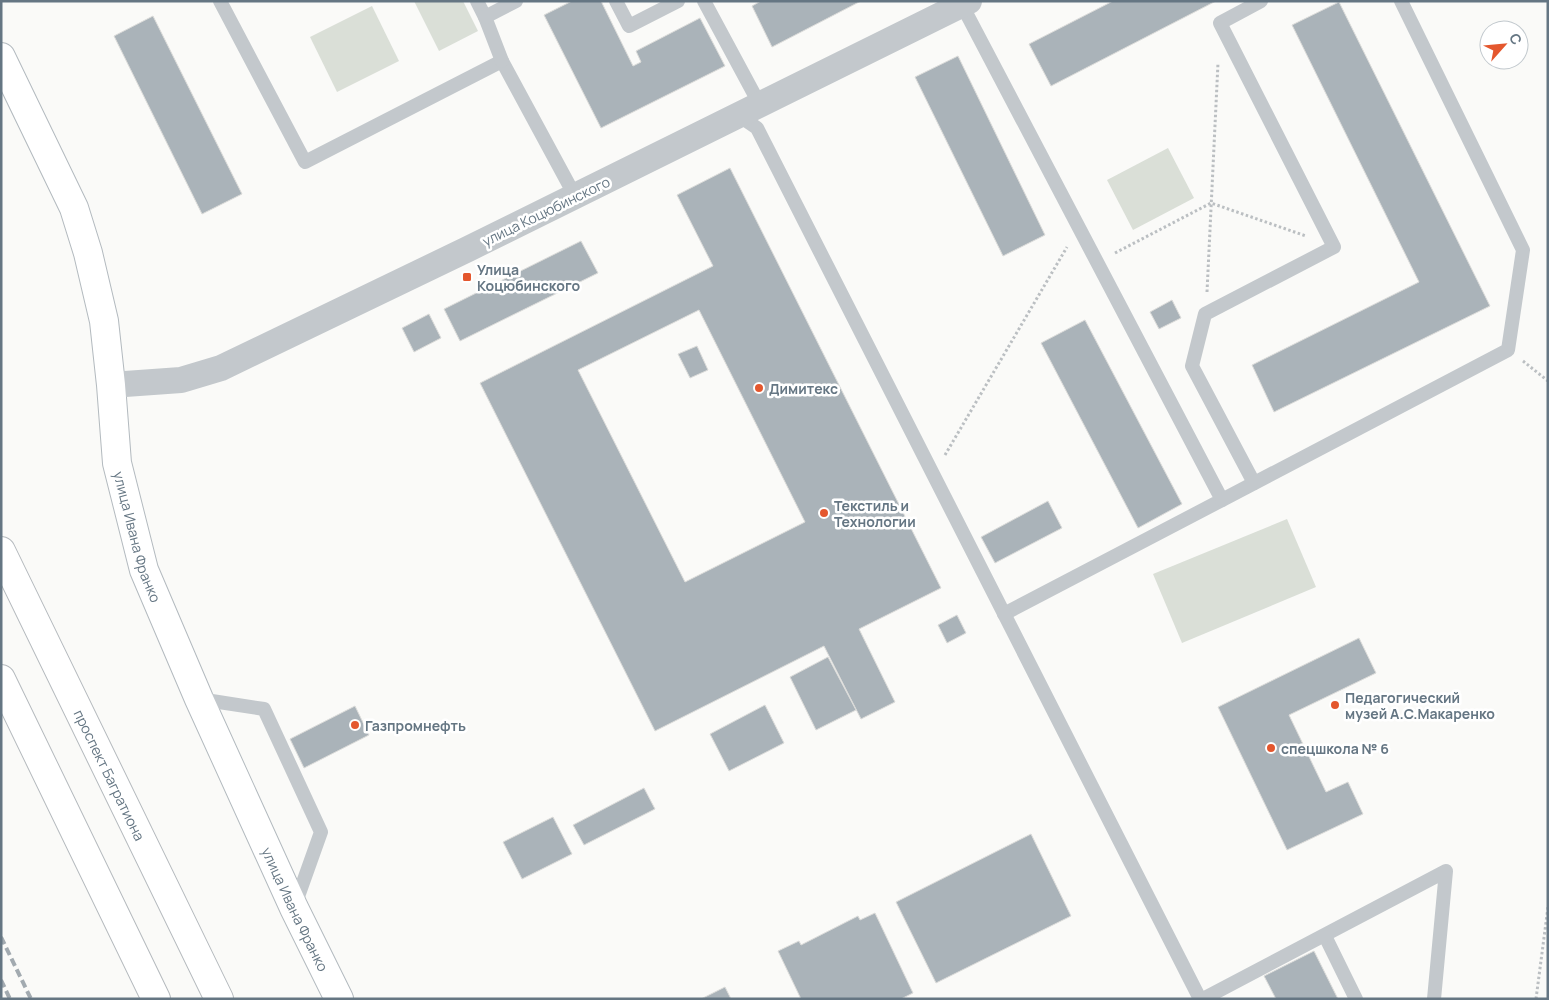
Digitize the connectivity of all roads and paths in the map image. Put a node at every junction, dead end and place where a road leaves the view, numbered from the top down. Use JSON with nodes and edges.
{"nodes":[{"id":1,"x":220,"y":1,"type":"edge"},
{"id":2,"x":477,"y":1,"type":"edge"},
{"id":3,"x":516,"y":1,"type":"edge"},
{"id":4,"x":616,"y":1,"type":"edge"},
{"id":5,"x":678,"y":1,"type":"edge"},
{"id":6,"x":704,"y":1,"type":"edge"},
{"id":7,"x":1261,"y":1,"type":"edge"},
{"id":8,"x":1401,"y":1,"type":"edge"},
{"id":9,"x":951,"y":6,"type":"edge"},
{"id":10,"x":485,"y":17,"type":"junction"},
{"id":11,"x":1220,"y":23,"type":"junction"},
{"id":12,"x":1,"y":57,"type":"edge"},
{"id":13,"x":502,"y":61,"type":"junction"},
{"id":14,"x":749,"y":110,"type":"junction"},
{"id":15,"x":575,"y":196,"type":"junction"},
{"id":16,"x":1211,"y":203,"type":"junction"},
{"id":17,"x":1078,"y":227,"type":"junction"},
{"id":18,"x":1334,"y":247,"type":"junction"},
{"id":19,"x":1097,"y":262,"type":"junction"},
{"id":20,"x":1205,"y":314,"type":"junction"},
{"id":21,"x":1508,"y":350,"type":"junction"},
{"id":22,"x":1548,"y":381,"type":"edge"},
{"id":23,"x":111,"y":385,"type":"junction"},
{"id":24,"x":933,"y":475,"type":"junction"},
{"id":25,"x":1254,"y":483,"type":"junction"},
{"id":26,"x":1222,"y":500,"type":"junction"},
{"id":27,"x":1,"y":551,"type":"edge"},
{"id":28,"x":1004,"y":614,"type":"junction"},
{"id":29,"x":1,"y":679,"type":"edge"},
{"id":30,"x":199,"y":699,"type":"junction"},
{"id":31,"x":1548,"y":907,"type":"edge"},
{"id":32,"x":294,"y":908,"type":"junction"},
{"id":33,"x":1324,"y":936,"type":"junction"},
{"id":34,"x":156,"y":999,"type":"edge"},
{"id":35,"x":219,"y":999,"type":"edge"},
{"id":36,"x":339,"y":999,"type":"edge"},
{"id":37,"x":1201,"y":999,"type":"edge"},
{"id":38,"x":1356,"y":999,"type":"edge"},
{"id":39,"x":1434,"y":999,"type":"edge"},
{"id":40,"x":1536,"y":999,"type":"edge"}],
"edges":[{"from":1,"to":13,"type":"lane"},
{"from":2,"to":10,"type":"lane"},
{"from":3,"to":10,"type":"lane"},
{"from":4,"to":5,"type":"lane"},
{"from":6,"to":14,"type":"lane"},
{"from":7,"to":11,"type":"lane"},
{"from":8,"to":21,"type":"lane"},
{"from":9,"to":14,"type":"street","name":"улица Коцюбинского"},
{"from":9,"to":17,"type":"lane"},
{"from":10,"to":13,"type":"lane"},
{"from":11,"to":16,"type":"path"},
{"from":11,"to":18,"type":"lane"},
{"from":12,"to":23,"type":"street","name":"улица Ивана Франко"},
{"from":13,"to":15,"type":"lane"},
{"from":14,"to":15,"type":"street","name":"улица Коцюбинского"},
{"from":14,"to":24,"type":"lane"},
{"from":15,"to":23,"type":"street","name":"улица Коцюбинского"},
{"from":16,"to":18,"type":"path"},
{"from":16,"to":19,"type":"path"},
{"from":16,"to":20,"type":"path"},
{"from":17,"to":19,"type":"lane"},
{"from":17,"to":24,"type":"path"},
{"from":18,"to":20,"type":"lane"},
{"from":19,"to":26,"type":"lane"},
{"from":20,"to":25,"type":"lane"},
{"from":21,"to":22,"type":"path"},
{"from":21,"to":25,"type":"lane"},
{"from":23,"to":30,"type":"street","name":"улица Ивана Франко"},
{"from":24,"to":28,"type":"lane"},
{"from":25,"to":26,"type":"lane"},
{"from":26,"to":28,"type":"lane"},
{"from":27,"to":35,"type":"street","name":"проспект Багратиона"},
{"from":28,"to":37,"type":"lane"},
{"from":29,"to":34,"type":"street"},
{"from":30,"to":32,"type":"street","name":"улица Ивана Франко"},
{"from":30,"to":32,"type":"lane"},
{"from":31,"to":40,"type":"path"},
{"from":32,"to":36,"type":"street","name":"улица Ивана Франко"},
{"from":33,"to":37,"type":"lane"},
{"from":33,"to":38,"type":"lane"},
{"from":33,"to":39,"type":"lane"}]}
